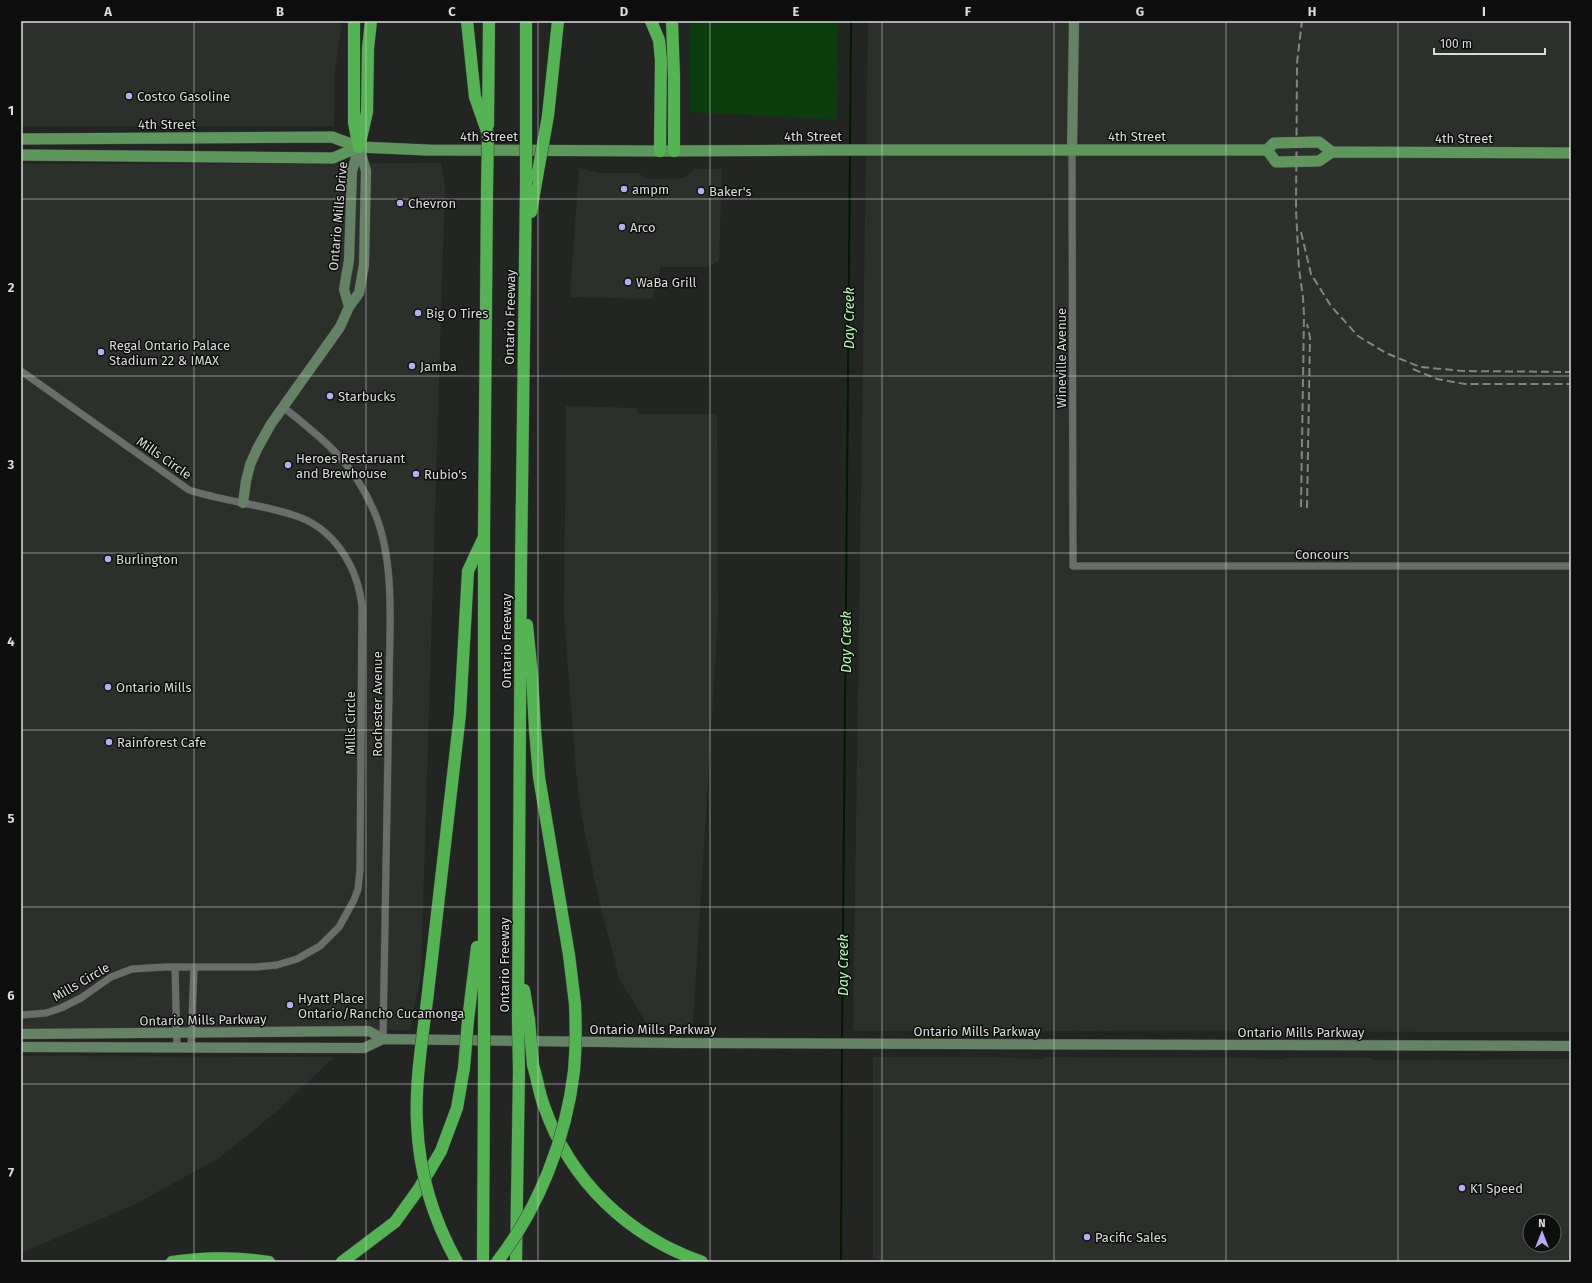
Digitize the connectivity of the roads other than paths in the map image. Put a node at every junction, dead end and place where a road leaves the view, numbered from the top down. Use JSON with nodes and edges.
{"nodes":[{"id":1,"x":354,"y":21,"type":"edge"},
{"id":2,"x":371,"y":21,"type":"edge"},
{"id":3,"x":467,"y":21,"type":"edge"},
{"id":4,"x":488,"y":21,"type":"edge"},
{"id":5,"x":526,"y":21,"type":"edge"},
{"id":6,"x":558,"y":21,"type":"edge"},
{"id":7,"x":651,"y":21,"type":"edge"},
{"id":8,"x":672,"y":21,"type":"edge"},
{"id":9,"x":1074,"y":21,"type":"edge"},
{"id":10,"x":484,"y":114,"type":"junction"},
{"id":11,"x":21,"y":139,"type":"edge"},
{"id":12,"x":359,"y":147,"type":"junction"},
{"id":13,"x":1072,"y":150,"type":"junction"},
{"id":14,"x":1267,"y":150,"type":"junction"},
{"id":15,"x":660,"y":151,"type":"junction"},
{"id":16,"x":674,"y":151,"type":"junction"},
{"id":17,"x":1332,"y":152,"type":"junction"},
{"id":18,"x":1571,"y":153,"type":"edge"},
{"id":19,"x":21,"y":155,"type":"edge"},
{"id":20,"x":525,"y":247,"type":"junction"},
{"id":21,"x":349,"y":307,"type":"junction"},
{"id":22,"x":21,"y":371,"type":"edge"},
{"id":23,"x":283,"y":407,"type":"junction"},
{"id":24,"x":243,"y":503,"type":"junction"},
{"id":25,"x":484,"y":536,"type":"junction"},
{"id":26,"x":1073,"y":566,"type":"joint"},
{"id":27,"x":1571,"y":566,"type":"edge"},
{"id":28,"x":521,"y":568,"type":"junction"},
{"id":29,"x":483,"y":900,"type":"junction"},
{"id":30,"x":175,"y":967,"type":"junction"},
{"id":31,"x":194,"y":968,"type":"junction"},
{"id":32,"x":21,"y":1015,"type":"edge"},
{"id":33,"x":524,"y":1021,"type":"junction"},
{"id":34,"x":21,"y":1034,"type":"edge"},
{"id":35,"x":177,"y":1034,"type":"junction"},
{"id":36,"x":192,"y":1034,"type":"junction"},
{"id":37,"x":383,"y":1039,"type":"junction"},
{"id":38,"x":1571,"y":1046,"type":"edge"},
{"id":39,"x":21,"y":1047,"type":"edge"},
{"id":40,"x":177,"y":1047,"type":"junction"},
{"id":41,"x":191,"y":1047,"type":"junction"},
{"id":42,"x":172,"y":1262,"type":"edge"},
{"id":43,"x":269,"y":1262,"type":"edge"},
{"id":44,"x":342,"y":1262,"type":"edge"},
{"id":45,"x":457,"y":1262,"type":"edge"},
{"id":46,"x":483,"y":1262,"type":"edge"},
{"id":47,"x":497,"y":1262,"type":"edge"},
{"id":48,"x":516,"y":1262,"type":"edge"},
{"id":49,"x":702,"y":1262,"type":"edge"}],
"edges":[{"from":1,"to":12,"type":"highway"},
{"from":2,"to":12,"type":"highway"},
{"from":3,"to":10,"type":"highway"},
{"from":4,"to":10,"type":"highway","name":"Ontario Freeway"},
{"from":5,"to":20,"type":"highway","name":"Ontario Freeway","bridge":true},
{"from":6,"to":20,"type":"highway","bridge":true},
{"from":7,"to":15,"type":"highway"},
{"from":8,"to":16,"type":"highway"},
{"from":9,"to":13,"type":"main road"},
{"from":10,"to":25,"type":"highway","name":"Ontario Freeway","bridge":true},
{"from":11,"to":12,"type":"main road","name":"4th Street"},
{"from":12,"to":15,"type":"main road","name":"4th Street"},
{"from":12,"to":19,"type":"main road","name":"4th Street"},
{"from":12,"to":21,"type":"main road","name":"Ontario Mills Drive"},
{"from":12,"to":21,"type":"main road","name":"Ontario Mills Drive"},
{"from":13,"to":14,"type":"main road","name":"4th Street"},
{"from":13,"to":16,"type":"main road","name":"4th Street"},
{"from":13,"to":26,"type":"street","name":"Wineville Avenue"},
{"from":14,"to":17,"type":"main road","name":"4th Street"},
{"from":14,"to":17,"type":"main road","name":"4th Street"},
{"from":15,"to":16,"type":"main road","name":"4th Street"},
{"from":17,"to":18,"type":"main road","name":"4th Street"},
{"from":20,"to":28,"type":"highway","name":"Ontario Freeway"},
{"from":21,"to":23,"type":"main road","name":"Ontario Mills Drive"},
{"from":22,"to":24,"type":"street","name":"Mills Circle"},
{"from":23,"to":24,"type":"main road","name":"Ontario Mills Drive"},
{"from":23,"to":37,"type":"street","name":"Rochester Avenue"},
{"from":24,"to":31,"type":"street","name":"Mills Circle"},
{"from":25,"to":29,"type":"highway","name":"Ontario Freeway"},
{"from":25,"to":45,"type":"highway","bridge":true},
{"from":26,"to":27,"type":"street","name":"Concours"},
{"from":28,"to":33,"type":"highway","name":"Ontario Freeway"},
{"from":28,"to":47,"type":"highway","bridge":true},
{"from":29,"to":44,"type":"highway","bridge":true},
{"from":29,"to":46,"type":"highway","name":"Ontario Freeway","bridge":true},
{"from":30,"to":31,"type":"street","name":"Mills Circle"},
{"from":30,"to":32,"type":"street","name":"Mills Circle"},
{"from":30,"to":35,"type":"street"},
{"from":31,"to":36,"type":"street"},
{"from":33,"to":48,"type":"highway","name":"Ontario Freeway","bridge":true},
{"from":33,"to":49,"type":"highway","bridge":true},
{"from":34,"to":35,"type":"main road","name":"Ontario Mills Parkway"},
{"from":35,"to":36,"type":"main road","name":"Ontario Mills Parkway"},
{"from":35,"to":40,"type":"street"},
{"from":36,"to":37,"type":"main road","name":"Ontario Mills Parkway"},
{"from":36,"to":41,"type":"street"},
{"from":37,"to":38,"type":"main road","name":"Ontario Mills Parkway"},
{"from":37,"to":41,"type":"main road","name":"Ontario Mills Parkway"},
{"from":39,"to":40,"type":"main road","name":"Ontario Mills Parkway"},
{"from":40,"to":41,"type":"main road","name":"Ontario Mills Parkway"},
{"from":42,"to":43,"type":"highway"}]}
